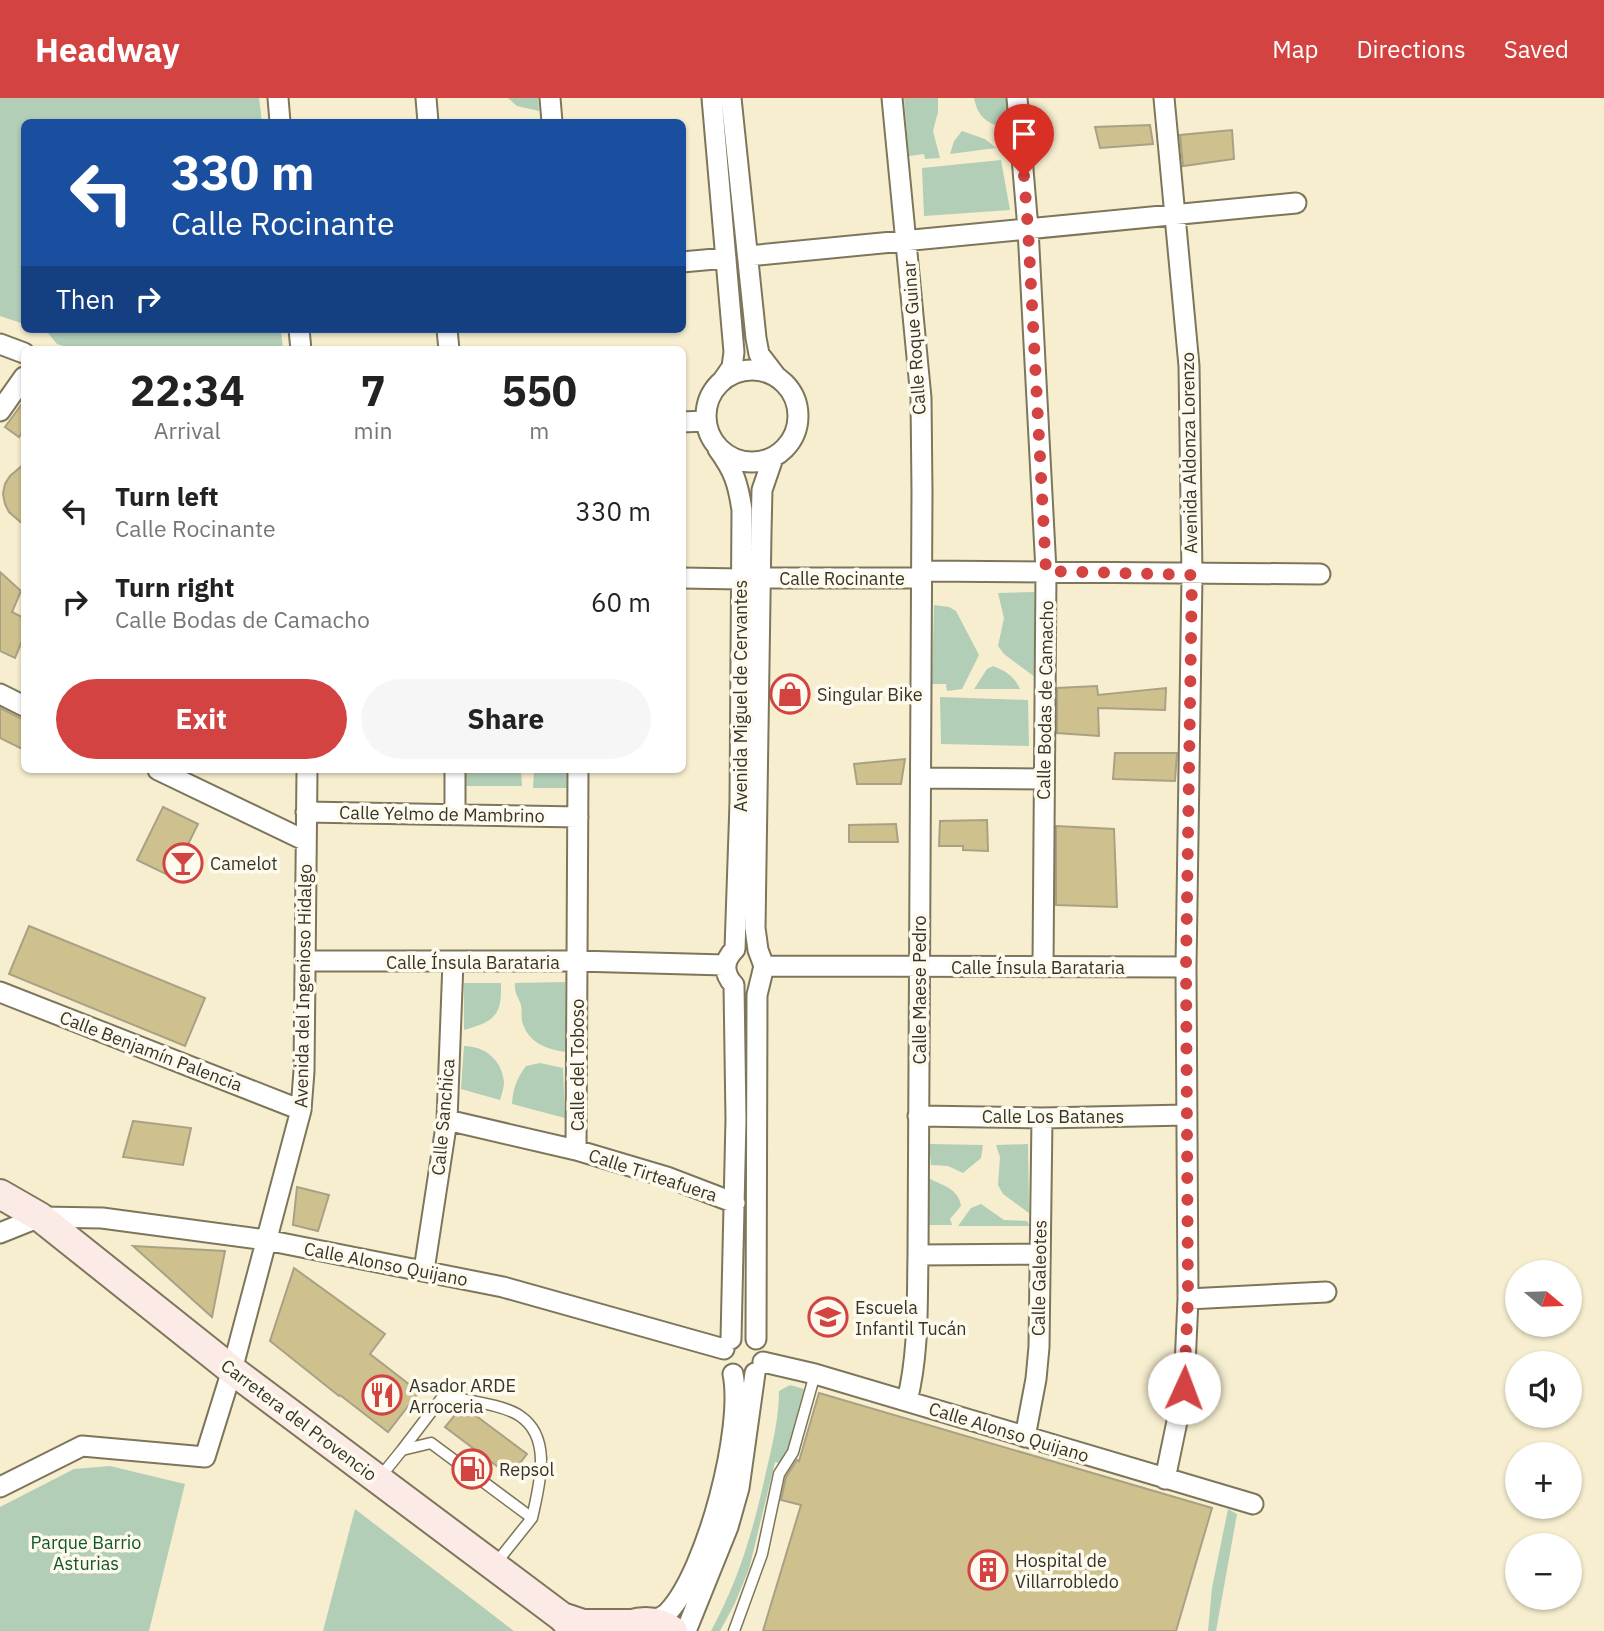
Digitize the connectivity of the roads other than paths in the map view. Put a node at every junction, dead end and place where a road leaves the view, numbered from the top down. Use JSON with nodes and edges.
{"nodes":[{"id":1,"x":278,"y":98,"type":"edge"},
{"id":2,"x":426,"y":98,"type":"edge"},
{"id":3,"x":550,"y":98,"type":"edge"},
{"id":4,"x":712,"y":98,"type":"edge"},
{"id":5,"x":731,"y":98,"type":"edge"},
{"id":6,"x":892,"y":98,"type":"edge"},
{"id":7,"x":1017,"y":98,"type":"edge"},
{"id":8,"x":1164,"y":98,"type":"edge"},
{"id":9,"x":280,"y":119,"type":"edge"},
{"id":10,"x":428,"y":119,"type":"edge"},
{"id":11,"x":552,"y":119,"type":"edge"},
{"id":12,"x":1296,"y":203,"type":"dead end"},
{"id":13,"x":1175,"y":214,"type":"junction"},
{"id":14,"x":1028,"y":229,"type":"junction"},
{"id":15,"x":907,"y":241,"type":"junction"},
{"id":16,"x":748,"y":256,"type":"junction"},
{"id":17,"x":726,"y":258,"type":"junction"},
{"id":18,"x":686,"y":262,"type":"edge"},
{"id":19,"x":0,"y":344,"type":"edge"},
{"id":20,"x":21,"y":351,"type":"edge"},
{"id":21,"x":775,"y":375,"type":"junction"},
{"id":22,"x":723,"y":380,"type":"junction"},
{"id":23,"x":21,"y":381,"type":"edge"},
{"id":24,"x":0,"y":411,"type":"edge"},
{"id":25,"x":706,"y":421,"type":"junction"},
{"id":26,"x":686,"y":422,"type":"edge"},
{"id":27,"x":718,"y":449,"type":"junction"},
{"id":28,"x":773,"y":458,"type":"junction"},
{"id":29,"x":1046,"y":571,"type":"junction"},
{"id":30,"x":1320,"y":574,"type":"dead end"},
{"id":31,"x":922,"y":575,"type":"junction"},
{"id":32,"x":1192,"y":575,"type":"junction"},
{"id":33,"x":686,"y":578,"type":"edge"},
{"id":34,"x":761,"y":578,"type":"junction"},
{"id":35,"x":741,"y":579,"type":"junction"},
{"id":36,"x":0,"y":694,"type":"edge"},
{"id":37,"x":21,"y":704,"type":"edge"},
{"id":38,"x":164,"y":773,"type":"edge"},
{"id":39,"x":307,"y":773,"type":"edge"},
{"id":40,"x":455,"y":773,"type":"edge"},
{"id":41,"x":578,"y":773,"type":"edge"},
{"id":42,"x":921,"y":778,"type":"junction"},
{"id":43,"x":1044,"y":779,"type":"junction"},
{"id":44,"x":306,"y":812,"type":"junction"},
{"id":45,"x":455,"y":813,"type":"junction"},
{"id":46,"x":578,"y":817,"type":"junction"},
{"id":47,"x":306,"y":841,"type":"junction"},
{"id":48,"x":730,"y":957,"type":"junction"},
{"id":49,"x":305,"y":961,"type":"junction"},
{"id":50,"x":577,"y":961,"type":"junction"},
{"id":51,"x":453,"y":962,"type":"junction"},
{"id":52,"x":761,"y":965,"type":"junction"},
{"id":53,"x":919,"y":966,"type":"junction"},
{"id":54,"x":1043,"y":967,"type":"junction"},
{"id":55,"x":1186,"y":967,"type":"junction"},
{"id":56,"x":734,"y":985,"type":"junction"},
{"id":57,"x":0,"y":992,"type":"edge"},
{"id":58,"x":301,"y":1110,"type":"junction"},
{"id":59,"x":1187,"y":1115,"type":"junction"},
{"id":60,"x":918,"y":1116,"type":"junction"},
{"id":61,"x":1042,"y":1118,"type":"junction"},
{"id":62,"x":447,"y":1120,"type":"junction"},
{"id":63,"x":576,"y":1150,"type":"junction"},
{"id":64,"x":0,"y":1194,"type":"edge"},
{"id":65,"x":735,"y":1203,"type":"junction"},
{"id":66,"x":40,"y":1217,"type":"junction"},
{"id":67,"x":0,"y":1233,"type":"edge"},
{"id":68,"x":266,"y":1240,"type":"junction"},
{"id":69,"x":1039,"y":1254,"type":"junction"},
{"id":70,"x":918,"y":1255,"type":"junction"},
{"id":71,"x":424,"y":1270,"type":"junction"},
{"id":72,"x":1326,"y":1292,"type":"dead end"},
{"id":73,"x":1188,"y":1299,"type":"junction"},
{"id":74,"x":756,"y":1339,"type":"junction"},
{"id":75,"x":728,"y":1344,"type":"junction"},
{"id":76,"x":759,"y":1367,"type":"junction"},
{"id":77,"x":232,"y":1370,"type":"junction"},
{"id":78,"x":733,"y":1374,"type":"junction"},
{"id":79,"x":815,"y":1374,"type":"junction"},
{"id":80,"x":907,"y":1401,"type":"junction"},
{"id":81,"x":1025,"y":1437,"type":"junction"},
{"id":82,"x":402,"y":1450,"type":"junction"},
{"id":83,"x":1165,"y":1479,"type":"junction"},
{"id":84,"x":378,"y":1480,"type":"junction"},
{"id":85,"x":0,"y":1486,"type":"edge"},
{"id":86,"x":1253,"y":1504,"type":"dead end"},
{"id":87,"x":532,"y":1518,"type":"junction"},
{"id":88,"x":494,"y":1566,"type":"junction"},
{"id":89,"x":569,"y":1624,"type":"edge"},
{"id":90,"x":642,"y":1627,"type":"edge"},
{"id":91,"x":687,"y":1631,"type":"edge"},
{"id":92,"x":734,"y":1631,"type":"edge"}],
"edges":[{"from":1,"to":9,"type":"street"},
{"from":2,"to":10,"type":"street"},
{"from":3,"to":11,"type":"street"},
{"from":4,"to":17,"type":"street"},
{"from":5,"to":16,"type":"street"},
{"from":6,"to":15,"type":"street","name":"Calle Roque Guinar"},
{"from":7,"to":14,"type":"street","name":"Calle Bodas de Camacho"},
{"from":8,"to":13,"type":"street","name":"Avenida Aldonza Lorenzo"},
{"from":12,"to":13,"type":"street"},
{"from":13,"to":14,"type":"street"},
{"from":13,"to":32,"type":"street","name":"Avenida Aldonza Lorenzo"},
{"from":14,"to":15,"type":"street"},
{"from":14,"to":29,"type":"street","name":"Calle Bodas de Camacho"},
{"from":15,"to":16,"type":"street"},
{"from":15,"to":31,"type":"street","name":"Calle Roque Guinar"},
{"from":16,"to":21,"type":"street"},
{"from":17,"to":18,"type":"street"},
{"from":17,"to":22,"type":"street"},
{"from":19,"to":20,"type":"street"},
{"from":21,"to":22,"type":"street"},
{"from":21,"to":28,"type":"street"},
{"from":22,"to":25,"type":"street"},
{"from":23,"to":24,"type":"street"},
{"from":25,"to":26,"type":"street"},
{"from":25,"to":27,"type":"street"},
{"from":27,"to":28,"type":"street"},
{"from":27,"to":35,"type":"street","name":"Avenida Miguel de Cervantes"},
{"from":28,"to":34,"type":"street","name":"Avenida Miguel de Cervantes"},
{"from":29,"to":31,"type":"street","name":"Calle Rocinante"},
{"from":29,"to":32,"type":"street","name":"Calle Rocinante"},
{"from":29,"to":43,"type":"street","name":"Calle Bodas de Camacho"},
{"from":30,"to":32,"type":"street","name":"Calle Rocinante"},
{"from":31,"to":34,"type":"street","name":"Calle Rocinante"},
{"from":31,"to":42,"type":"street","name":"Calle Maese Pedro"},
{"from":32,"to":55,"type":"street","name":"Avenida Aldonza Lorenzo"},
{"from":33,"to":35,"type":"street"},
{"from":34,"to":52,"type":"street","name":"Avenida Miguel de Cervantes"},
{"from":35,"to":48,"type":"street","name":"Avenida Miguel de Cervantes"},
{"from":36,"to":37,"type":"street"},
{"from":38,"to":47,"type":"street"},
{"from":39,"to":44,"type":"street","name":"Avenida del Ingenioso Hidalgo"},
{"from":40,"to":45,"type":"street"},
{"from":41,"to":46,"type":"street","name":"Calle del Toboso"},
{"from":42,"to":43,"type":"street"},
{"from":42,"to":53,"type":"street","name":"Calle Maese Pedro"},
{"from":43,"to":54,"type":"street","name":"Calle Bodas de Camacho"},
{"from":44,"to":45,"type":"street","name":"Calle Yelmo de Mambrino"},
{"from":44,"to":47,"type":"street","name":"Avenida del Ingenioso Hidalgo"},
{"from":45,"to":46,"type":"street","name":"Calle Yelmo de Mambrino"},
{"from":46,"to":50,"type":"street","name":"Calle del Toboso"},
{"from":47,"to":49,"type":"street","name":"Avenida del Ingenioso Hidalgo"},
{"from":48,"to":50,"type":"street","name":"Calle Ínsula Barataria"},
{"from":48,"to":52,"type":"street"},
{"from":48,"to":56,"type":"street","name":"Avenida Miguel de Cervantes"},
{"from":49,"to":51,"type":"street","name":"Calle Ínsula Barataria"},
{"from":49,"to":58,"type":"street","name":"Avenida del Ingenioso Hidalgo"},
{"from":50,"to":51,"type":"street","name":"Calle Ínsula Barataria"},
{"from":50,"to":63,"type":"street","name":"Calle del Toboso"},
{"from":51,"to":62,"type":"street","name":"Calle Sanchica"},
{"from":52,"to":53,"type":"street","name":"Calle Ínsula Barataria"},
{"from":52,"to":56,"type":"street"},
{"from":52,"to":74,"type":"street","name":"Avenida Miguel de Cervantes"},
{"from":53,"to":54,"type":"street","name":"Calle Ínsula Barataria"},
{"from":53,"to":60,"type":"street","name":"Calle Maese Pedro"},
{"from":54,"to":55,"type":"street","name":"Calle Ínsula Barataria"},
{"from":55,"to":59,"type":"street","name":"Avenida Aldonza Lorenzo"},
{"from":56,"to":65,"type":"street","name":"Avenida Miguel de Cervantes"},
{"from":57,"to":58,"type":"street","name":"Calle Benjamín Palencia"},
{"from":58,"to":68,"type":"street","name":"Avenida del Ingenioso Hidalgo"},
{"from":59,"to":61,"type":"street","name":"Calle Los Batanes"},
{"from":59,"to":73,"type":"street","name":"Avenida Aldonza Lorenzo"},
{"from":60,"to":61,"type":"street","name":"Calle Los Batanes"},
{"from":60,"to":70,"type":"street","name":"Calle Maese Pedro"},
{"from":61,"to":69,"type":"street","name":"Calle Galeotes"},
{"from":62,"to":63,"type":"street","name":"Calle Tirteafuera"},
{"from":62,"to":71,"type":"street","name":"Calle Sanchica"},
{"from":63,"to":65,"type":"street","name":"Calle Tirteafuera"},
{"from":64,"to":66,"type":"street","name":"Carretera del Provencio"},
{"from":65,"to":75,"type":"street","name":"Avenida Miguel de Cervantes"},
{"from":66,"to":67,"type":"street"},
{"from":66,"to":68,"type":"street","name":"Calle Alonso Quijano"},
{"from":66,"to":77,"type":"street","name":"Carretera del Provencio"},
{"from":68,"to":71,"type":"street","name":"Calle Alonso Quijano"},
{"from":68,"to":77,"type":"street","name":"Avenida del Ingenioso Hidalgo"},
{"from":69,"to":70,"type":"street"},
{"from":69,"to":81,"type":"street","name":"Calle Galeotes"},
{"from":70,"to":80,"type":"street","name":"Calle Maese Pedro"},
{"from":71,"to":75,"type":"street","name":"Calle Alonso Quijano"},
{"from":72,"to":73,"type":"street"},
{"from":73,"to":83,"type":"street","name":"Avenida Aldonza Lorenzo"},
{"from":74,"to":75,"type":"street"},
{"from":74,"to":76,"type":"street"},
{"from":75,"to":78,"type":"street"},
{"from":76,"to":78,"type":"street"},
{"from":76,"to":79,"type":"street","name":"Calle Alonso Quijano"},
{"from":76,"to":91,"type":"street"},
{"from":77,"to":84,"type":"street","name":"Carretera del Provencio"},
{"from":77,"to":85,"type":"street","name":"Avenida del Ingenioso Hidalgo"},
{"from":78,"to":90,"type":"street"},
{"from":79,"to":80,"type":"street","name":"Calle Alonso Quijano"},
{"from":79,"to":92,"type":"lane"},
{"from":80,"to":81,"type":"street","name":"Calle Alonso Quijano"},
{"from":81,"to":83,"type":"street","name":"Calle Alonso Quijano"},
{"from":82,"to":84,"type":"lane"},
{"from":82,"to":87,"type":"lane"},
{"from":82,"to":87,"type":"lane"},
{"from":83,"to":86,"type":"street","name":"Calle Alonso Quijano"},
{"from":84,"to":88,"type":"street","name":"Carretera del Provencio"},
{"from":87,"to":88,"type":"lane"},
{"from":88,"to":89,"type":"street","name":"Carretera del Provencio"},
{"from":89,"to":90,"type":"street","name":"Carretera del Provencio"}]}
